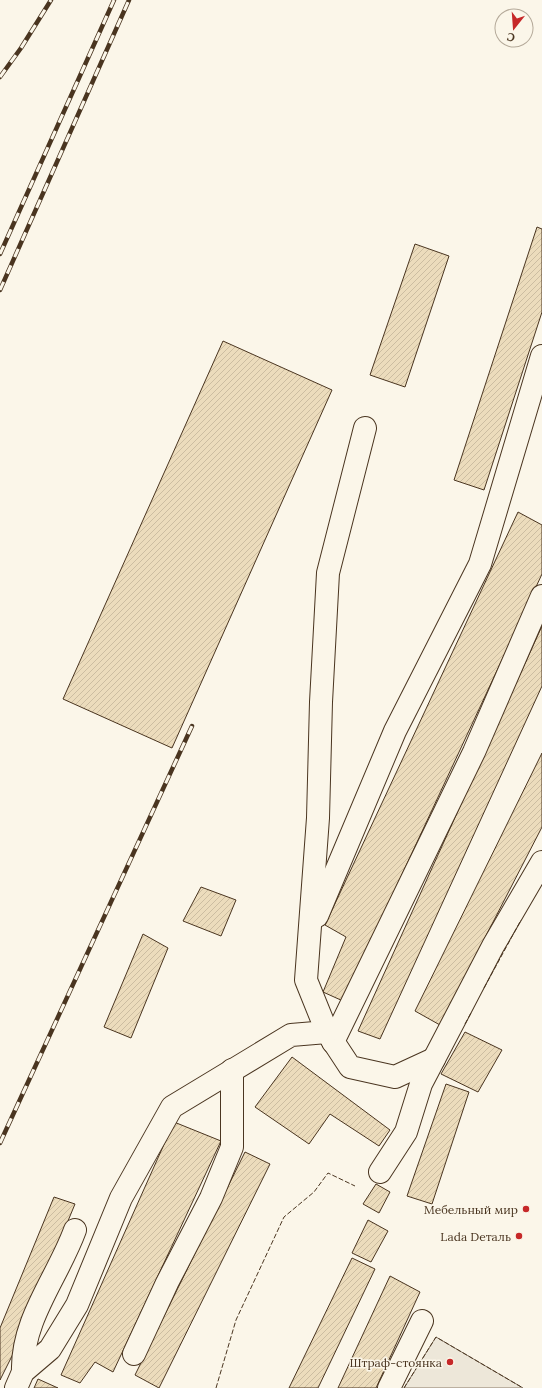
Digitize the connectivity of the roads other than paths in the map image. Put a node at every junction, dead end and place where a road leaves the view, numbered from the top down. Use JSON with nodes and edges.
{"nodes":[{"id":1,"x":542,"y":356,"type":"edge"},
{"id":2,"x":365,"y":428,"type":"dead end"},
{"id":3,"x":542,"y":596,"type":"edge"},
{"id":4,"x":542,"y":862,"type":"edge"},
{"id":5,"x":310,"y":934,"type":"junction"},
{"id":6,"x":330,"y":1037,"type":"junction"},
{"id":7,"x":434,"y":1059,"type":"junction"},
{"id":8,"x":232,"y":1070,"type":"junction"},
{"id":9,"x":380,"y":1172,"type":"dead end"},
{"id":10,"x":74,"y":1230,"type":"dead end"},
{"id":11,"x":422,"y":1320,"type":"dead end"},
{"id":12,"x":134,"y":1354,"type":"dead end"},
{"id":13,"x":19,"y":1380,"type":"edge"},
{"id":14,"x":389,"y":1388,"type":"edge"}],
"edges":[{"from":1,"to":5,"type":"lane"},
{"from":2,"to":5,"type":"lane"},
{"from":3,"to":6,"type":"lane"},
{"from":4,"to":7,"type":"lane"},
{"from":5,"to":6,"type":"lane"},
{"from":6,"to":7,"type":"lane"},
{"from":6,"to":8,"type":"lane"},
{"from":7,"to":9,"type":"lane"},
{"from":8,"to":12,"type":"lane"},
{"from":8,"to":13,"type":"lane"},
{"from":10,"to":13,"type":"lane"},
{"from":11,"to":14,"type":"lane"}]}
